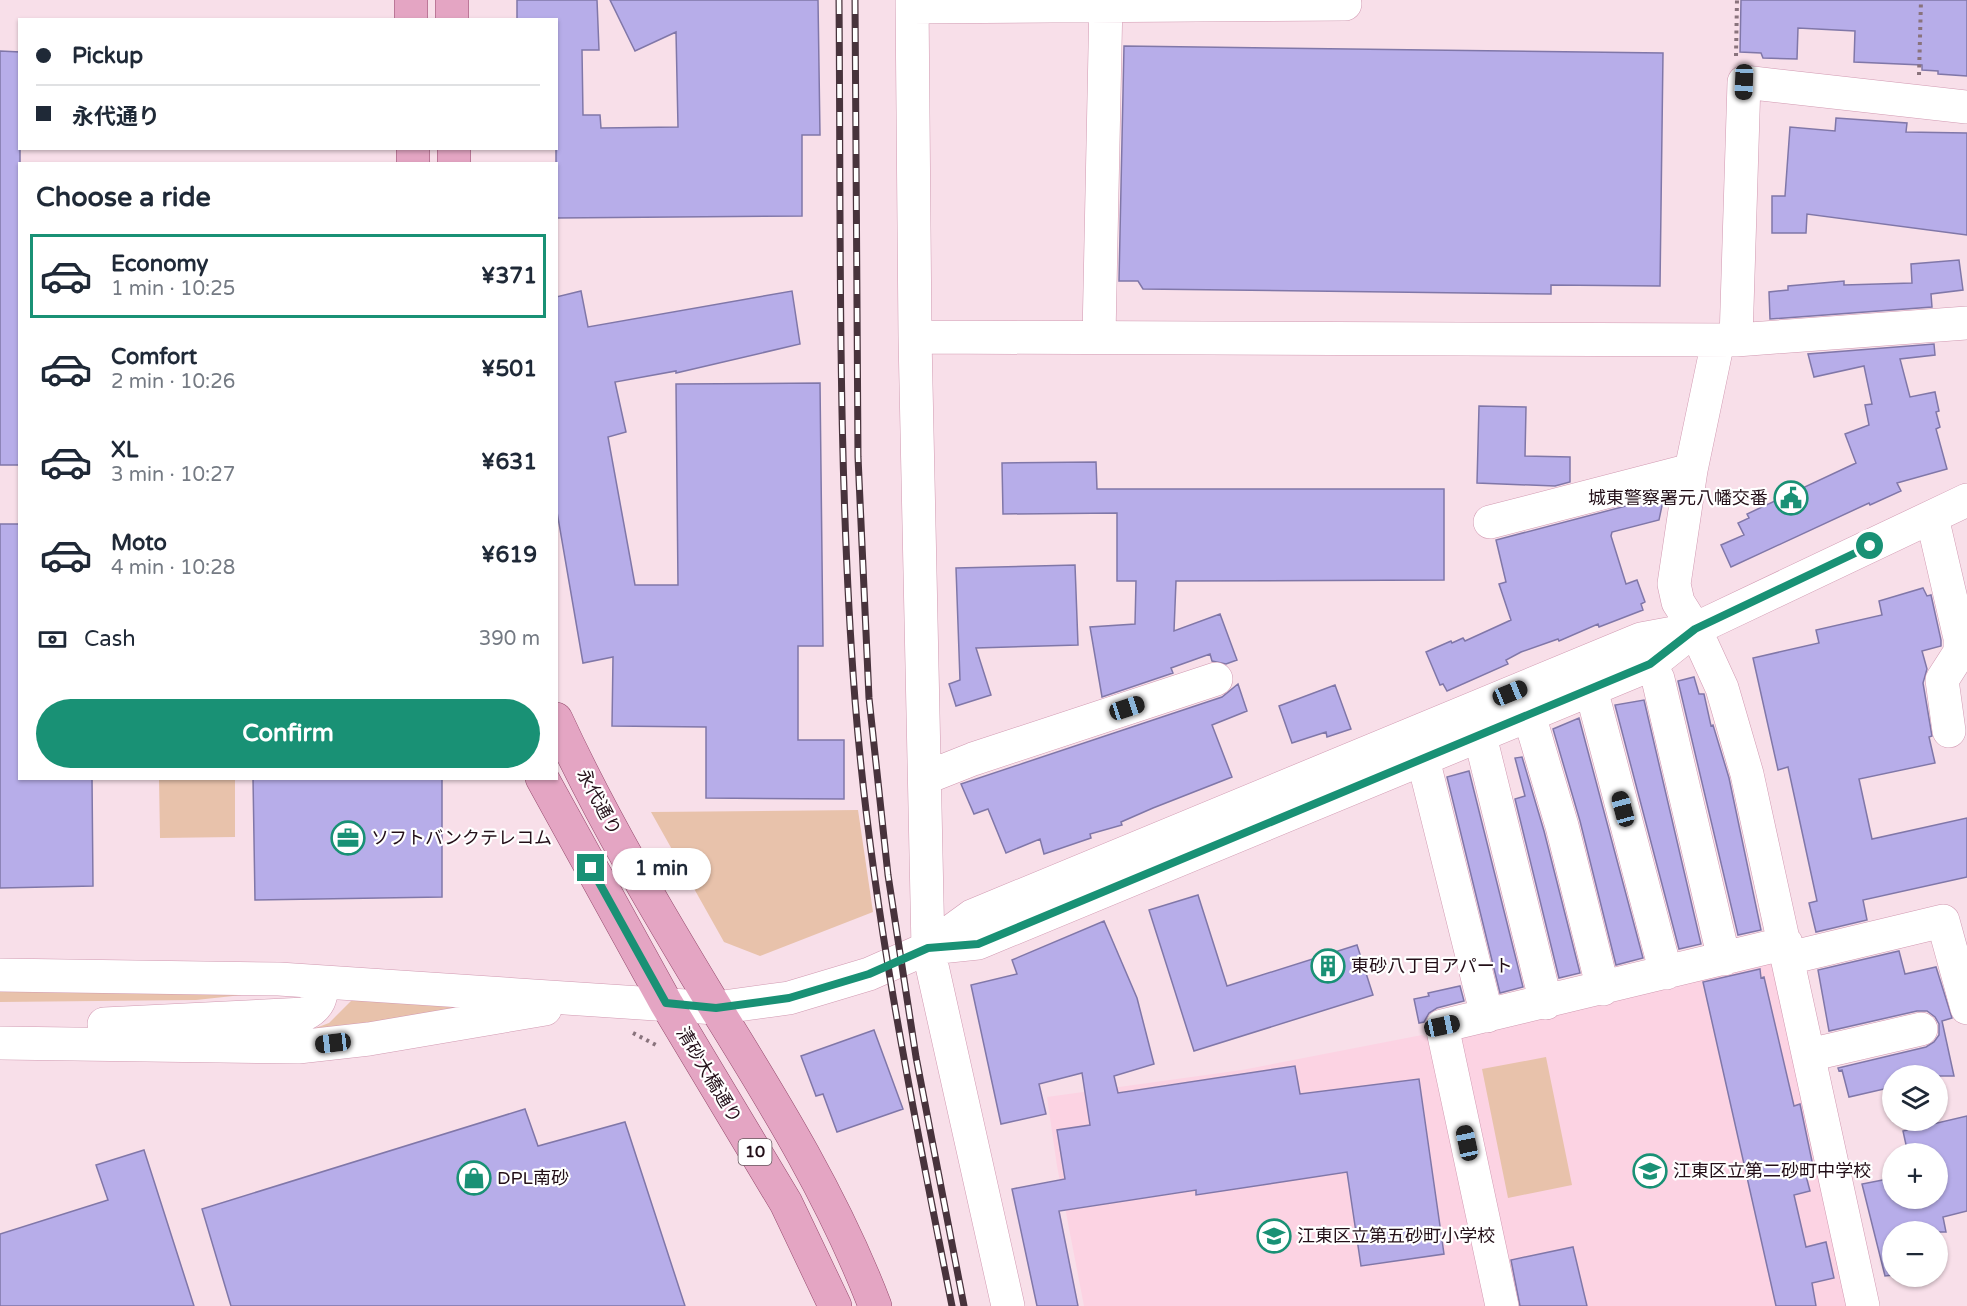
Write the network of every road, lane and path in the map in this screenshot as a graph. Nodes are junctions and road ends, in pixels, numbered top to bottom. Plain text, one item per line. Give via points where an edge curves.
1 (411, 0) edge
2 (452, 0) edge
3 (1737, 0) edge
4 (1921, 0) edge
5 (912, 3) edge
6 (1105, 3) edge
7 (1345, 4) dead end
8 (411, 18) edge
9 (452, 18) edge
10 (1744, 82) junction
11 (1918, 103) junction
12 (1967, 107) edge
13 (1967, 323) edge
14 (1098, 336) junction
15 (915, 337) junction
16 (1727, 341) junction
17 (1691, 470) junction
18 (1967, 500) edge
19 (1932, 517) junction
20 (1490, 522) dead end
21 (1695, 629) junction
22 (1650, 664) junction
23 (1215, 679) dead end
24 (1591, 689) junction
25 (1529, 715) junction
26 (558, 723) edge
27 (1949, 731) dead end
28 (1480, 736) junction
29 (1423, 759) junction
30 (925, 778) junction
31 (543, 780) edge
32 (928, 948) junction
33 (1787, 951) junction
34 (1724, 959) junction
35 (1666, 973) junction
36 (0, 975) edge
37 (323, 982) junction
38 (1604, 989) junction
39 (600, 999) junction
40 (666, 1003) junction
41 (1546, 1003) junction
42 (716, 1008) junction
43 (1967, 1008) edge
44 (1487, 1016) junction
45 (0, 1023) edge
46 (623, 1029) dead end
47 (1921, 1029) dead end
48 (0, 1043) edge
49 (663, 1052) dead end
50 (1809, 1055) junction
51 (835, 1306) edge
52 (875, 1306) edge
53 (1008, 1306) edge
54 (1502, 1306) edge
55 (1863, 1306) edge

1 - 8 main road
2 - 9 main road
3 - 10 path via 1735,70
4 - 11 path
5 - 6 street
5 - 15 street
6 - 7 street
6 - 14 street
10 - 11 street
10 - 16 street
11 - 12 street
13 - 16 street
14 - 15 street
14 - 16 street
15 - 30 street
16 - 17 street
17 - 20 street
17 - 21 street via 1674,584 1678,602
18 - 19 street
19 - 21 street
19 - 27 street via 1960,638 1960,652 1942,680
21 - 22 street
21 - 32 street via 1641,639 972,916
21 - 33 street via 1722,688 1747,774
22 - 24 street
22 - 34 street via 1658,679
23 - 30 street
24 - 25 street
24 - 35 street
25 - 28 street
25 - 38 street
26 - 42 main road, 永代通り / 10 via 604,813
28 - 29 street
28 - 41 street
29 - 32 street via 978,944
29 - 44 street
30 - 32 street
31 - 40 main road, 10
32 - 42 street via 833,987 789,998
32 - 53 street
33 - 34 street
33 - 43 street via 1943,921
33 - 50 street
34 - 35 street
35 - 38 street
36 - 37 street
37 - 39 street
37 - 45 street via 321,1001 305,1014 100,1024
38 - 41 street
39 - 40 street
39 - 48 street via 369,1039 297,1047
40 - 42 street
40 - 51 main road, 清砂大橋通り / 10 via 786,1203
41 - 44 street
42 - 52 main road, 10 via 796,1139 859,1263
44 - 54 street via 1442,1026
46 - 49 path
47 - 50 street
50 - 55 street

